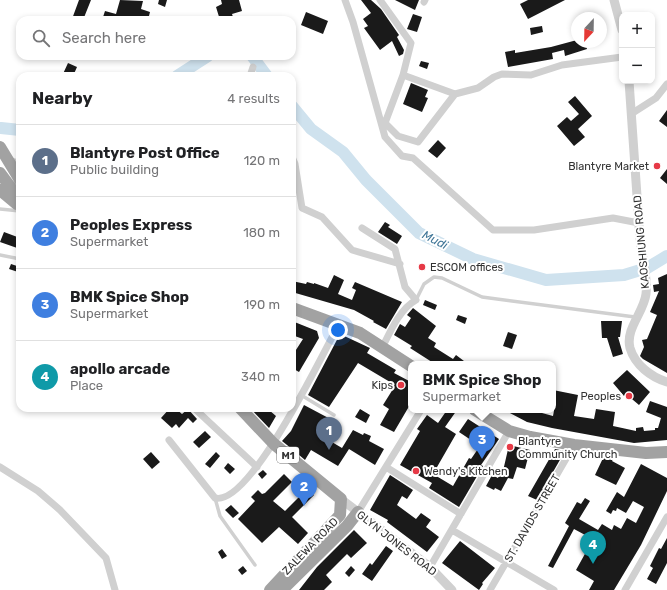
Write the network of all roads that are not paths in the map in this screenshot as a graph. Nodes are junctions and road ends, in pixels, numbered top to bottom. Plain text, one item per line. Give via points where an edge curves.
1 (345, 0) edge
2 (380, 0) edge
3 (614, 0) edge
4 (619, 19) edge
5 (619, 57) edge
6 (253, 67) dead end
7 (251, 72) edge
8 (403, 75) junction
9 (628, 84) edge
10 (667, 84) edge
11 (455, 94) junction
12 (631, 114) junction
13 (0, 146) edge
14 (6, 158) junction
15 (16, 161) edge
16 (296, 170) edge
17 (0, 173) edge
18 (16, 174) edge
19 (0, 190) edge
20 (16, 195) edge
21 (16, 202) edge
22 (0, 208) edge
23 (16, 211) edge
24 (639, 223) junction
25 (362, 228) dead end
26 (0, 255) edge
27 (16, 258) edge
28 (400, 264) junction
29 (416, 300) junction
30 (296, 309) edge
31 (637, 317) junction
32 (339, 324) junction
33 (382, 346) junction
34 (408, 364) edge
35 (667, 382) edge
36 (300, 395) junction
37 (296, 403) edge
38 (198, 412) edge
39 (244, 412) edge
40 (291, 412) edge
41 (419, 413) edge
42 (480, 413) edge
43 (334, 415) dead end
44 (509, 431) junction
45 (169, 440) dead end
46 (274, 444) junction
47 (574, 445) junction
48 (667, 452) edge
49 (0, 467) edge
50 (257, 467) junction
51 (386, 467) junction
52 (215, 498) junction
53 (341, 499) junction
54 (358, 512) junction
55 (461, 514) junction
56 (667, 517) edge
57 (452, 530) junction
58 (507, 562) junction
59 (255, 565) dead end
60 (430, 567) junction
61 (115, 590) edge
62 (270, 590) edge
63 (282, 590) edge
64 (452, 590) edge
65 (490, 590) edge
66 (554, 590) edge
67 (625, 590) edge

1 - 24 street via 385,137 402,156 413,158 493,230 534,230 613,218
2 - 8 street via 411,43
3 - 4 street
5 - 11 street via 562,65 531,75 502,74 478,88
6 - 7 street
8 - 11 street
8 - 11 street via 385,123 398,136 418,142
9 - 12 street, KAOSHIUNG ROAD
10 - 12 street via 656,98
12 - 24 street, KAOSHIUNG ROAD
13 - 14 highway
14 - 15 lane
14 - 18 highway
16 - 28 street via 302,208 322,217 352,250
17 - 20 highway
19 - 21 highway
22 - 23 lane
24 - 31 street, KAOSHIUNG ROAD via 646,282 644,304
25 - 28 street via 395,249
26 - 27 lane
28 - 29 street via 405,287
29 - 31 lane via 424,284 434,277 442,278 482,297
29 - 33 street via 408,304
30 - 32 highway
31 - 35 street, KAOSHIUNG ROAD via 630,339 634,358 651,375
32 - 33 highway
32 - 36 street
33 - 34 highway
36 - 37 street
36 - 43 lane
38 - 50 street
39 - 46 highway, M1
40 - 46 street
41 - 51 street
42 - 44 highway
44 - 47 highway
44 - 55 street
45 - 52 street
46 - 50 street
46 - 53 highway, M1
47 - 48 highway via 646,453
47 - 58 street, ST. DAVIDS STREET
49 - 61 street via 60,510 106,558
50 - 52 street via 241,485 225,497
51 - 54 street
51 - 55 street
52 - 59 lane via 220,516
53 - 54 street, GLYN JONES ROAD
53 - 62 highway, ZALEWA ROAD via 340,515
54 - 60 street, GLYN JONES ROAD
54 - 63 highway, ZALEWA ROAD
55 - 57 street
56 - 67 street
57 - 58 street
57 - 60 street
58 - 65 street, ST. DAVIDS STREET
58 - 66 street
60 - 64 street, GLYN JONES ROAD

